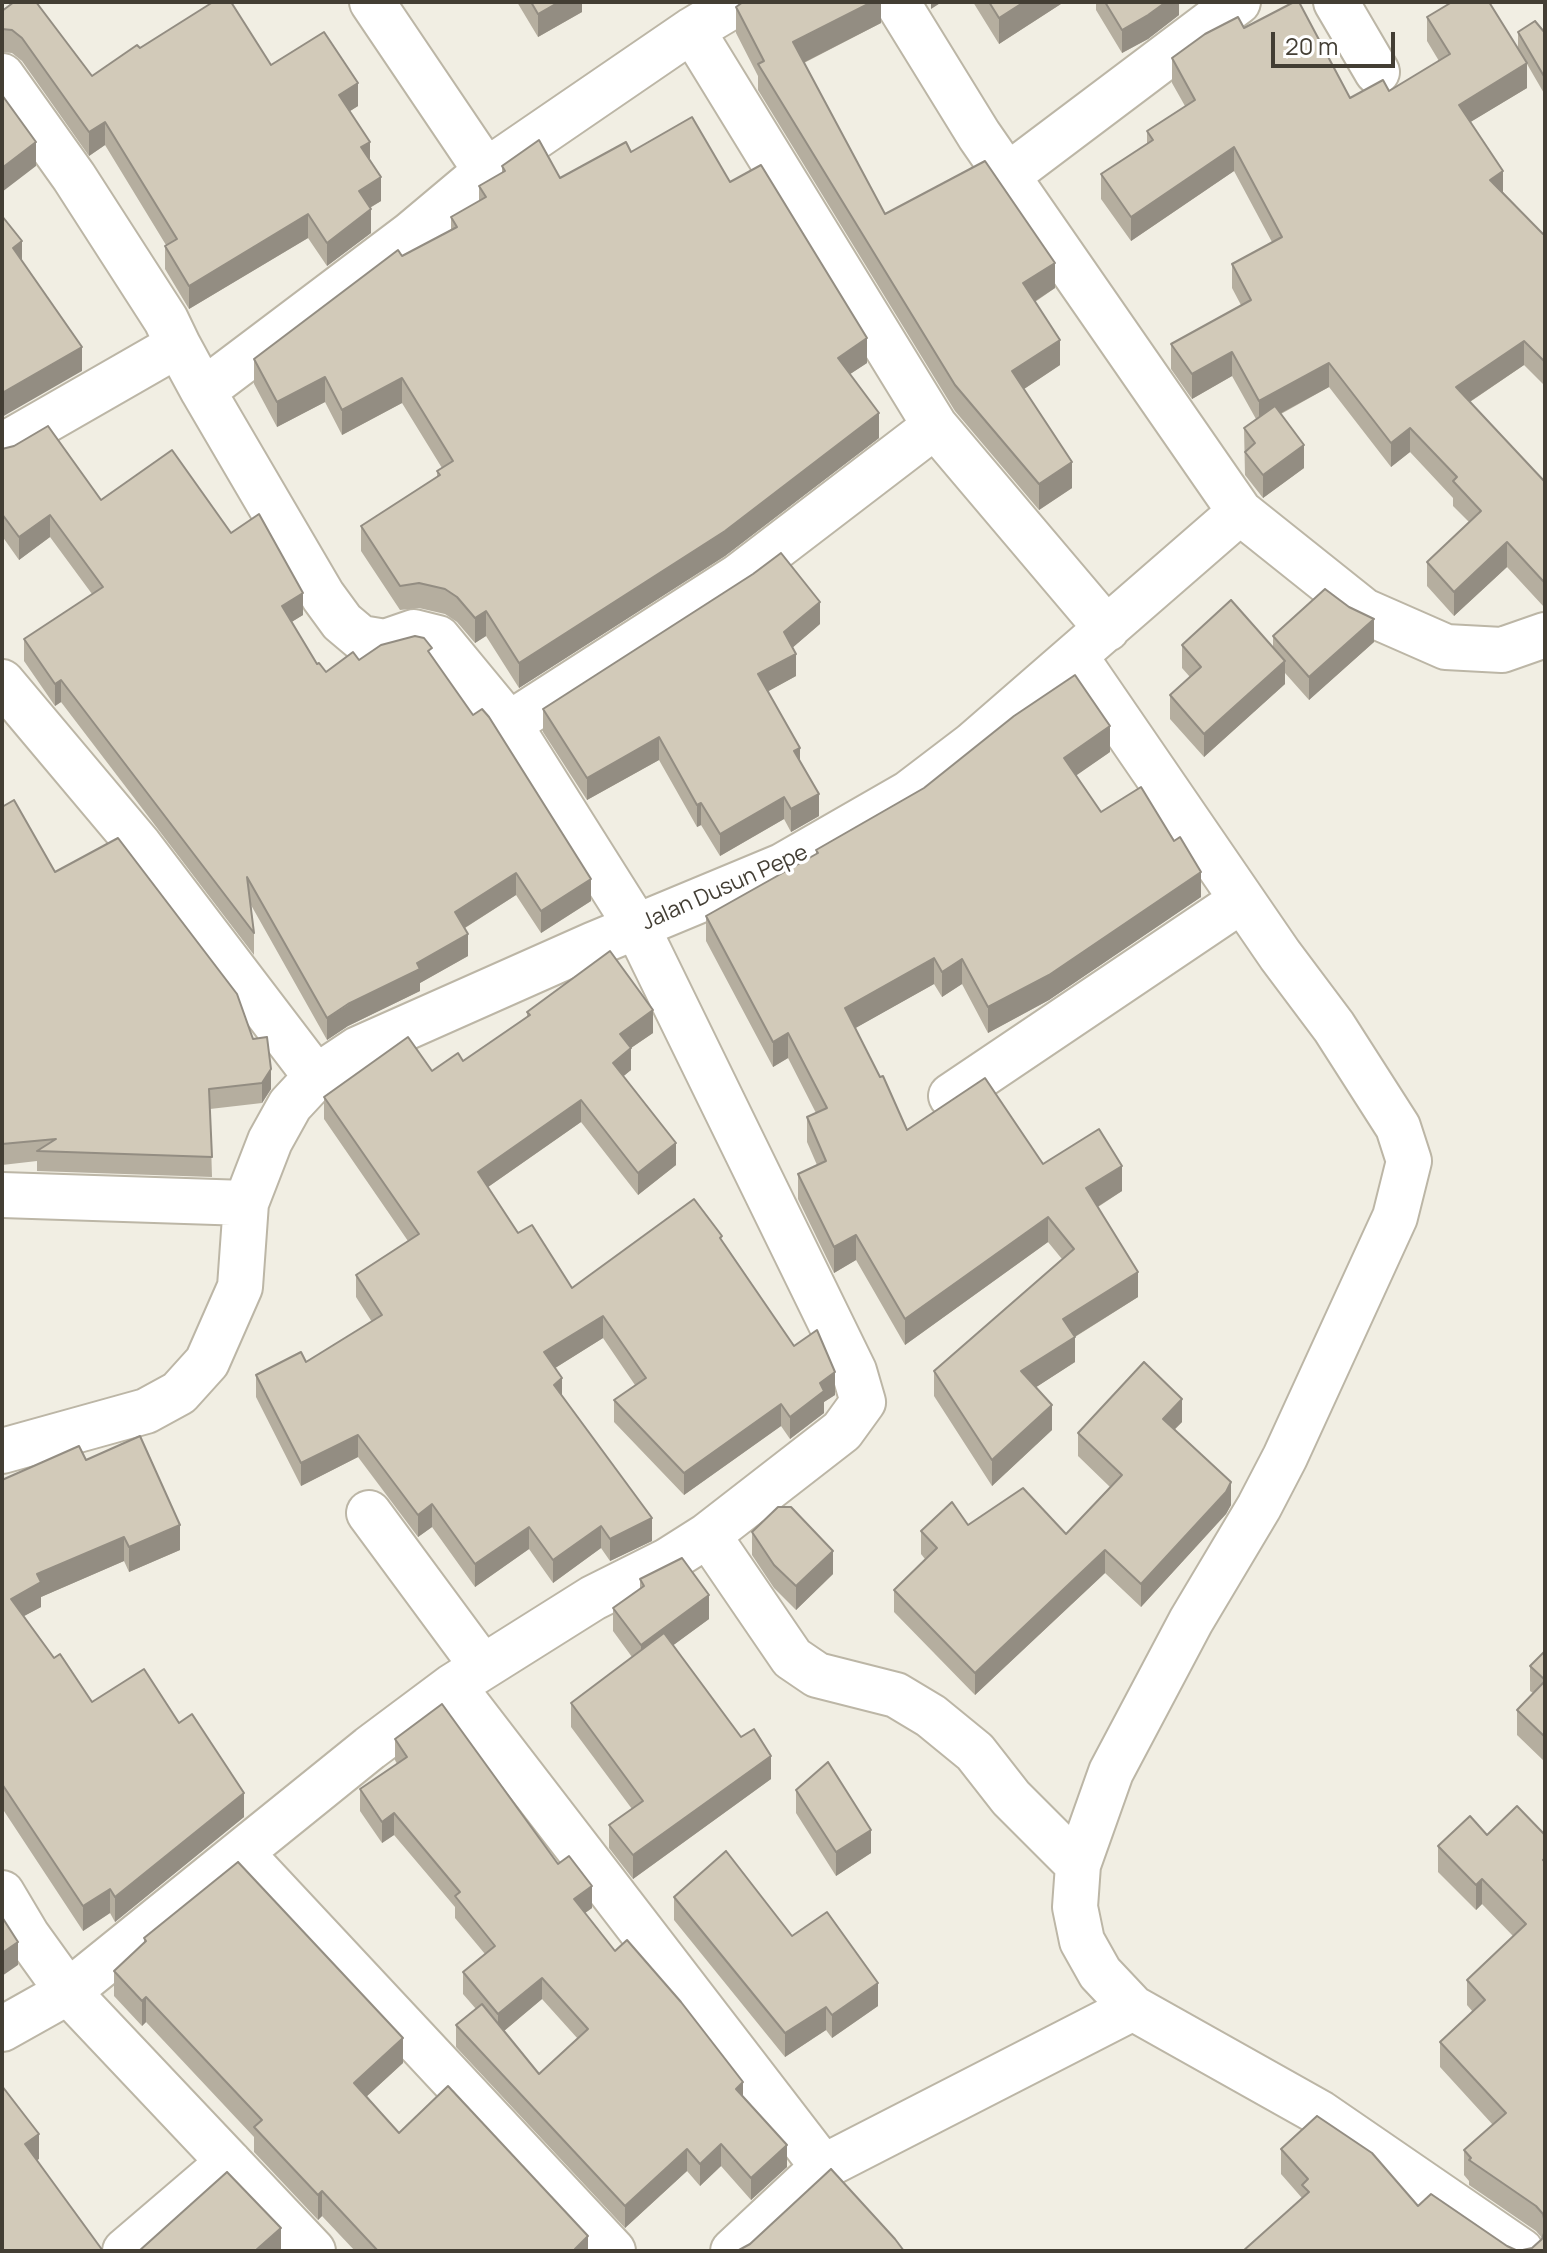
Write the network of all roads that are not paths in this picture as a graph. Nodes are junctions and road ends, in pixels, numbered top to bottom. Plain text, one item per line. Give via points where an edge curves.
1 (372, 2) edge
2 (739, 2) edge
3 (897, 2) edge
4 (1238, 2) edge
5 (1336, 2) edge
6 (692, 30) junction
7 (1377, 72) dead end
8 (2, 76) edge
9 (486, 171) junction
10 (1007, 176) junction
11 (178, 345) junction
12 (203, 391) junction
13 (935, 426) junction
14 (2, 446) edge
15 (1240, 512) junction
16 (1545, 635) edge
17 (1091, 642) junction
18 (2, 682) edge
19 (509, 724) junction
20 (1242, 900) junction
21 (637, 927) junction
22 (316, 1077) junction
23 (951, 1096) edge
24 (2, 1195) edge
25 (246, 1203) junction
26 (2, 1451) edge
27 (369, 1513) dead end
28 (708, 1535) junction
29 (468, 1676) junction
30 (241, 1853) junction
31 (1078, 1865) junction
32 (2, 1893) edge
33 (68, 1992) junction
34 (1133, 2008) junction
35 (2, 2029) edge
36 (229, 2162) junction
37 (823, 2167) junction
38 (125, 2251) edge
39 (313, 2251) edge
40 (613, 2251) edge
41 (733, 2251) edge
42 (1521, 2251) edge

1 - 9 street
2 - 6 street
3 - 10 street
4 - 10 street
5 - 7 street
6 - 9 street
6 - 13 street
8 - 11 street via 74,177
9 - 12 street
10 - 15 street
11 - 12 street
11 - 14 street
12 - 19 street via 342,622 361,638 385,642 414,632 438,638
13 - 17 street
13 - 19 street via 739,576
15 - 16 street via 1364,611 1446,647 1502,650
15 - 17 street, Jalan Dusun Pepe
17 - 20 street
17 - 21 street, Jalan Dusun Pepe via 909,793 782,866
18 - 22 street via 140,846
19 - 21 street
20 - 23 street
20 - 31 street via 1398,1127 1409,1161 1395,1217 1285,1457 1111,1772
21 - 22 street, Jalan Dusun Pepe via 358,1049
21 - 28 street via 854,1371 863,1402 842,1431
22 - 25 street, Jalan Dusun Pepe via 290,1105 270,1141
24 - 25 street
25 - 26 street, Jalan Dusun Pepe via 240,1287 207,1362 179,1393 146,1411
27 - 29 street
28 - 29 street
28 - 31 street via 792,1658 817,1675 896,1695 931,1716 975,1752 1011,1798
29 - 30 street
29 - 37 street
30 - 33 street
30 - 40 street
31 - 34 street via 1075,1907 1082,1941 1100,1973
32 - 33 street
33 - 35 street
33 - 36 street
34 - 37 street
34 - 42 street via 1320,2113
36 - 38 street
36 - 39 street
37 - 41 street

